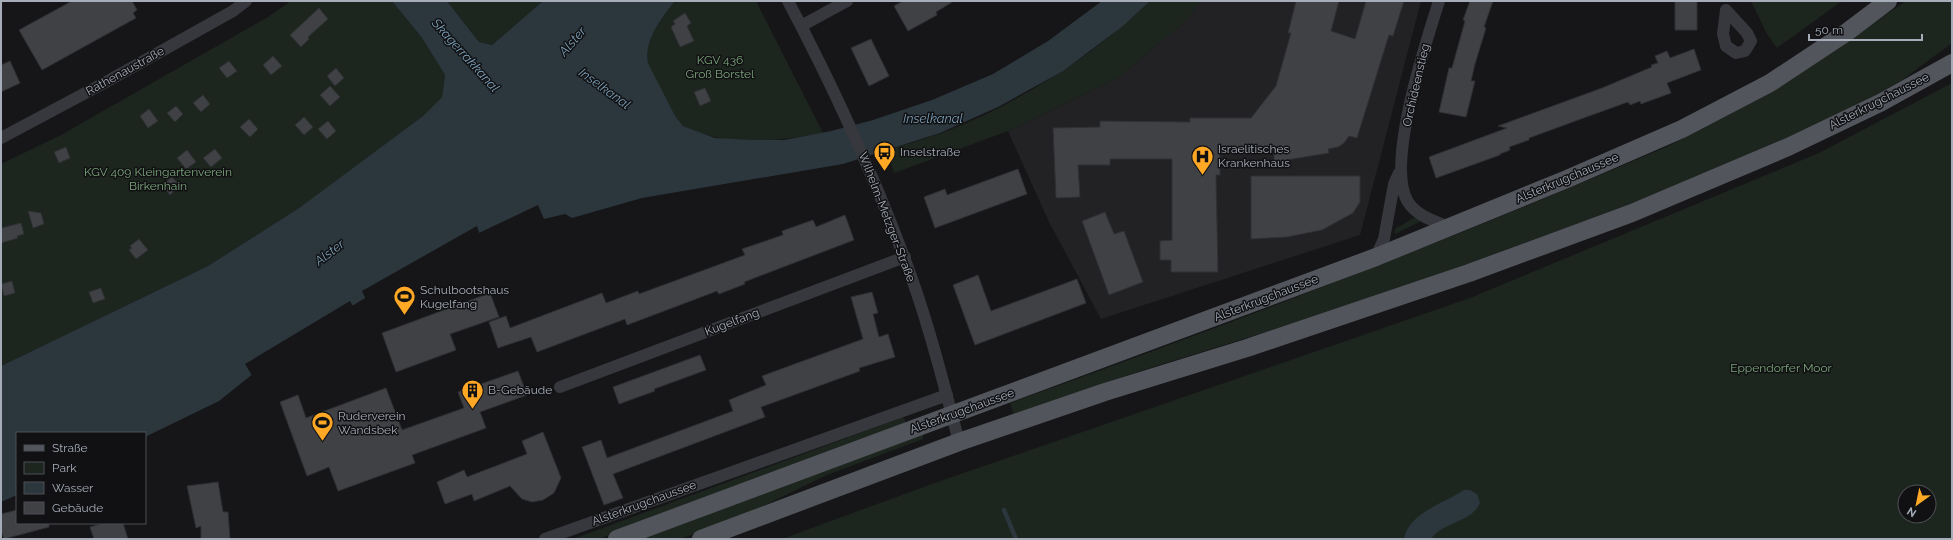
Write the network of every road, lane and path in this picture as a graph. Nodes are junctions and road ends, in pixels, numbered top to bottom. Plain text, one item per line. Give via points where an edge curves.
1 (246, 1) edge
2 (788, 1) edge
3 (847, 1) edge
4 (1439, 1) edge
5 (1888, 1) edge
6 (801, 26) junction
7 (1952, 63) edge
8 (1, 138) edge
9 (1400, 170) junction
10 (1449, 227) junction
11 (1376, 257) junction
12 (904, 258) junction
13 (560, 387) dead end
14 (947, 395) junction
15 (952, 415) junction
16 (959, 442) junction
17 (545, 539) edge
18 (617, 539) edge
19 (701, 539) edge

1 - 8 street, Rathenaustraße via 233,11
2 - 6 street, Wilhelm-Metzger-Straße
3 - 6 street
4 - 9 street, Orchideenstieg via 1420,64 1404,134
5 - 10 main road, Alsterkrugchaussee via 1847,32 1770,83 1716,113
6 - 12 street, Wilhelm-Metzger-Straße via 869,168
7 - 16 main road, Alsterkrugchaussee via 1880,103 1788,147 1632,213 1469,273
9 - 10 street, Orchideenstieg via 1402,188 1412,208 1428,219
9 - 11 street, Orchideenstieg via 1394,184 1384,239
10 - 11 main road, Alsterkrugchaussee
11 - 15 main road, Alsterkrugchaussee
12 - 13 street, Kugelfang
12 - 14 street, Wilhelm-Metzger-Straße
14 - 15 street, Wilhelm-Metzger-Straße
14 - 17 street, Alsterkrugchaussee
15 - 16 street, Wilhelm-Metzger-Straße
15 - 18 main road, Alsterkrugchaussee
16 - 19 main road, Alsterkrugchaussee

